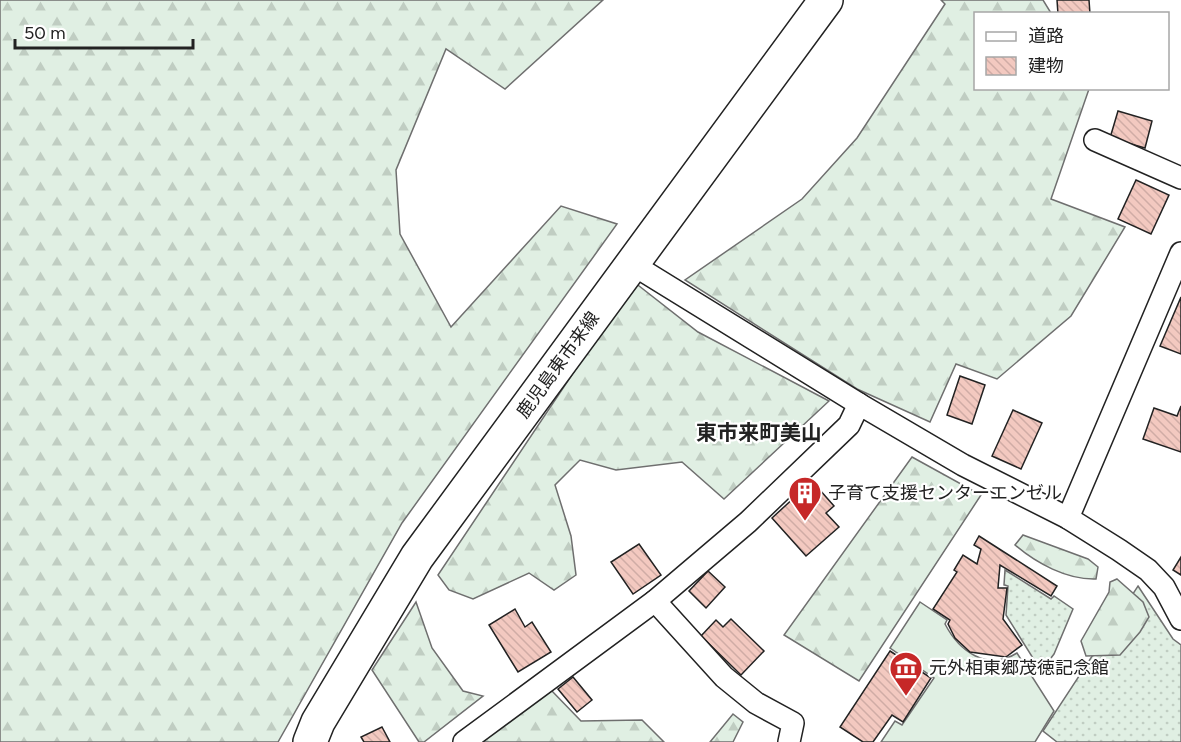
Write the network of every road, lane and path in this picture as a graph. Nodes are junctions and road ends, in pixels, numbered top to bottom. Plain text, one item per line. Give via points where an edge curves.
1 (826, 0) edge
2 (1095, 140) dead end
3 (1181, 178) edge
4 (1181, 253) edge
5 (632, 264) junction
6 (859, 404) junction
7 (1068, 518) junction
8 (655, 601) junction
9 (1181, 619) edge
10 (310, 742) edge
11 (464, 742) edge
12 (789, 742) edge

1 - 5 main road, 鹿児島東市来線
2 - 3 street
4 - 7 street
5 - 6 street
5 - 10 main road, 鹿児島東市来線 via 417,557 318,722
6 - 7 street via 963,465
6 - 8 street via 841,433 748,522
7 - 9 street via 1148,570 1164,587
8 - 11 street
8 - 12 street via 724,677 756,703 793,723

